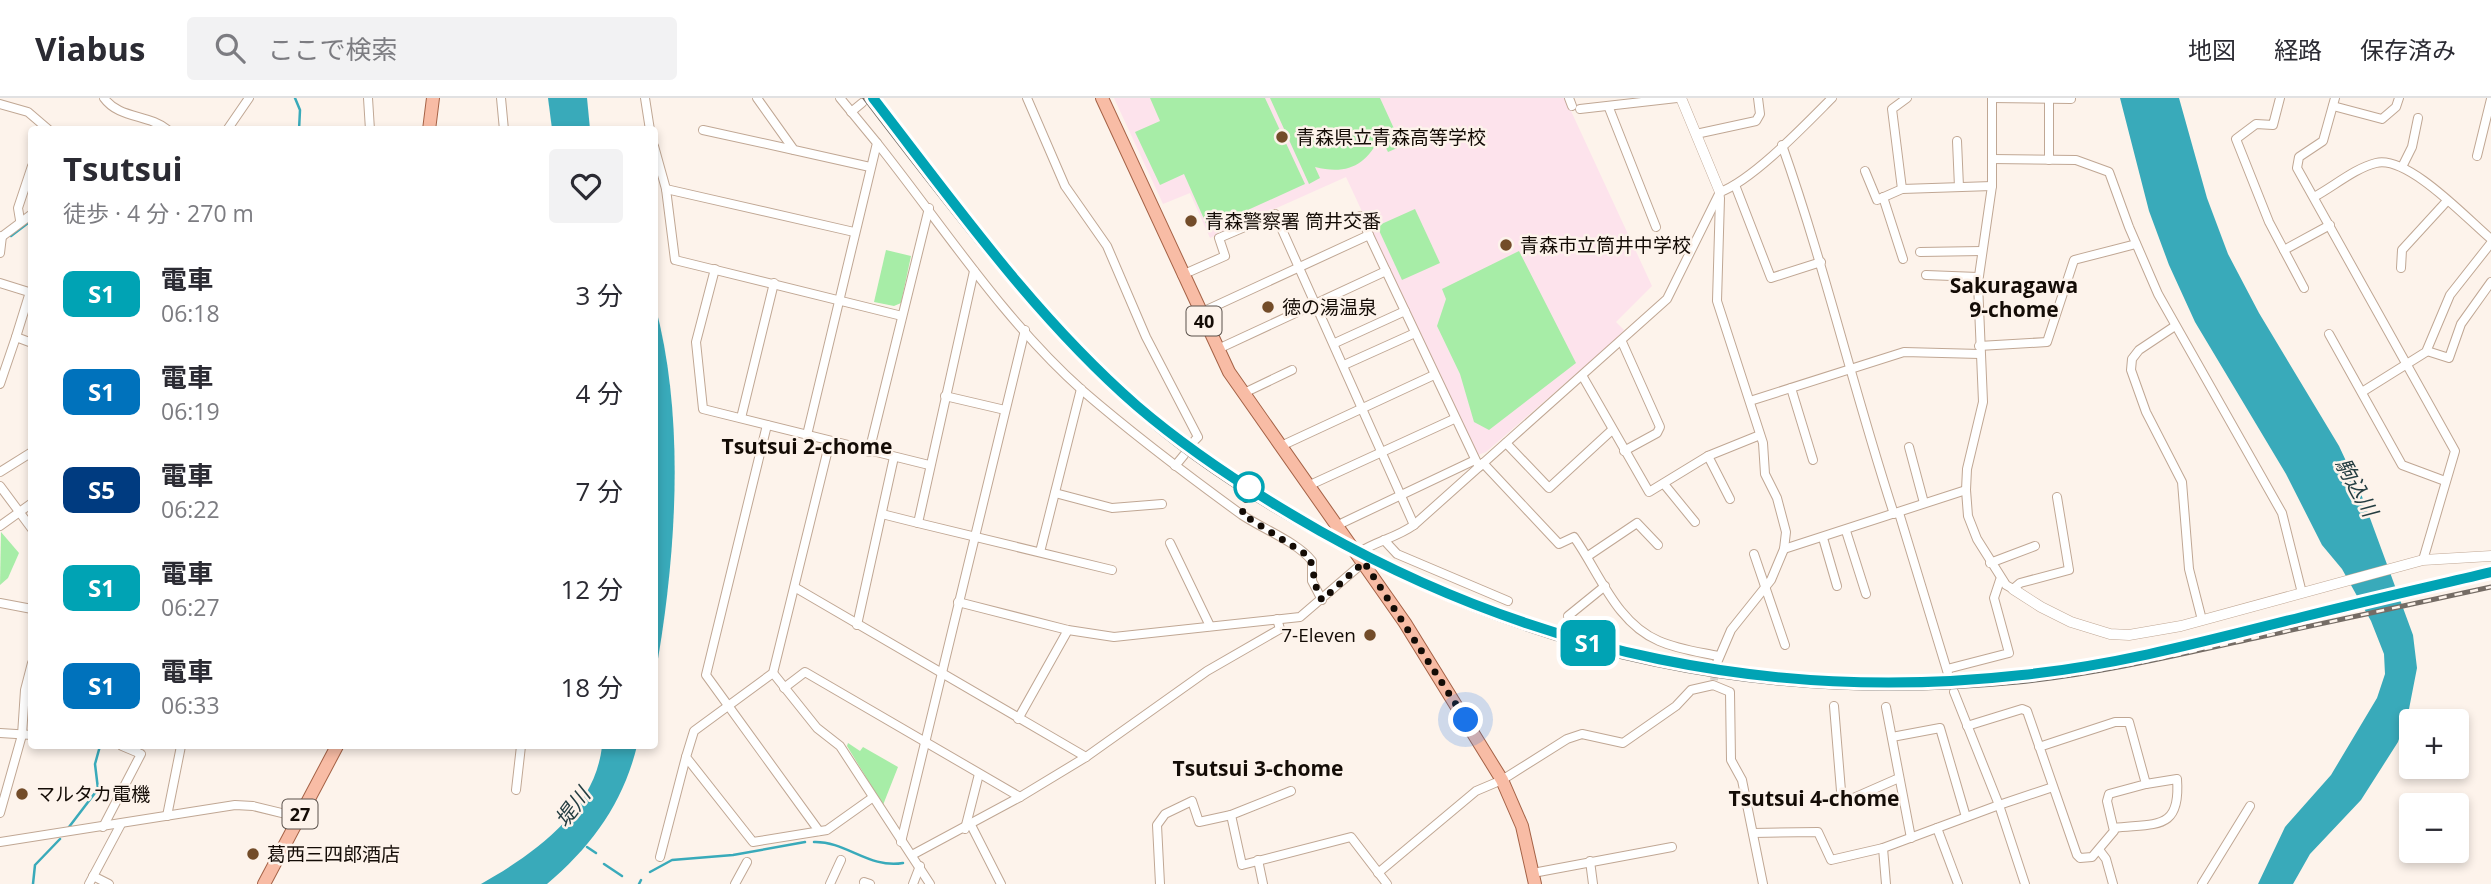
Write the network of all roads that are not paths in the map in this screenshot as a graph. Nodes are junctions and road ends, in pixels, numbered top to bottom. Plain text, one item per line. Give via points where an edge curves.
1 (104, 98) edge
2 (249, 98) edge
3 (368, 98) edge
4 (433, 98) edge
5 (501, 98) edge
6 (645, 98) edge
7 (757, 98) edge
8 (840, 98) edge
9 (1027, 98) edge
10 (1102, 98) edge
11 (1679, 98) edge
12 (1758, 98) edge
13 (1832, 98) edge
14 (1907, 98) edge
15 (1992, 98) edge
16 (2280, 98) edge
17 (2399, 98) edge
18 (2049, 99) edge
19 (2071, 99) edge
20 (2491, 99) edge
21 (2334, 102) edge
22 (863, 103) dead end
23 (0, 104) edge
24 (1574, 104) edge
25 (1609, 108) junction
26 (851, 112) junction
27 (2418, 118) dead end
28 (44, 126) edge
29 (164, 126) edge
30 (230, 126) edge
31 (370, 126) edge
32 (430, 126) edge
33 (504, 126) edge
34 (649, 126) edge
35 (703, 130) dead end
36 (1696, 134) junction
37 (1957, 141) dead end
38 (877, 142) junction
39 (1782, 145) junction
40 (794, 150) junction
41 (2477, 156) dead end
42 (1992, 159) junction
43 (658, 160) edge
44 (2049, 160) junction
45 (870, 167) junction
46 (2402, 167) junction
47 (1865, 171) dead end
48 (28, 178) edge
49 (1734, 185) junction
50 (1992, 186) junction
51 (1959, 187) junction
52 (666, 189) junction
53 (1902, 190) junction
54 (1720, 192) junction
55 (1883, 197) junction
56 (2314, 197) junction
57 (2446, 202) junction
58 (929, 208) junction
59 (28, 216) edge
60 (1360, 216) dead end
61 (20, 220) junction
62 (2330, 225) junction
63 (1656, 227) dead end
64 (854, 232) junction
65 (1369, 235) junction
66 (1, 237) edge
67 (2491, 241) edge
68 (2136, 244) junction
69 (2284, 250) junction
70 (1920, 251) dead end
71 (1982, 251) junction
72 (0, 253) edge
73 (1903, 259) dead end
74 (1821, 262) junction
75 (1301, 267) junction
76 (2401, 268) dead end
77 (715, 269) junction
78 (974, 271) junction
79 (1386, 271) junction
80 (1182, 275) junction
81 (1926, 275) dead end
82 (1978, 277) junction
83 (2491, 282) edge
84 (0, 283) edge
85 (774, 283) junction
86 (2304, 288) dead end
87 (28, 292) edge
88 (840, 299) junction
89 (28, 302) edge
90 (1317, 302) junction
91 (1405, 311) junction
92 (1200, 313) junction
93 (902, 316) junction
94 (2175, 326) junction
95 (1025, 330) junction
96 (1415, 333) junction
97 (2329, 334) dead end
98 (16, 337) junction
99 (28, 342) edge
100 (1335, 342) junction
101 (1622, 342) junction
102 (1218, 349) junction
103 (1980, 350) junction
104 (2427, 351) junction
105 (1344, 365) junction
106 (2407, 366) junction
107 (1849, 369) junction
108 (1292, 370) dead end
109 (1434, 375) junction
110 (1583, 377) junction
111 (0, 384) edge
112 (1081, 388) junction
113 (1791, 388) junction
114 (2362, 392) junction
115 (1244, 393) junction
116 (945, 396) junction
117 (1749, 401) junction
118 (1363, 407) junction
119 (1005, 410) junction
120 (741, 418) junction
121 (1454, 419) junction
122 (767, 425) junction
123 (1612, 430) junction
124 (807, 435) junction
125 (1760, 435) junction
126 (1195, 440) dead end
127 (830, 441) junction
128 (1506, 443) junction
129 (1281, 446) junction
130 (1909, 447) dead end
131 (1381, 451) junction
132 (1624, 451) junction
133 (869, 452) junction
134 (28, 454) edge
135 (1184, 455) tunnel mouth
136 (1708, 456) junction
137 (894, 457) junction
138 (1813, 460) dead end
139 (1479, 463) junction
140 (929, 466) junction
141 (1175, 466) junction
142 (0, 472) edge
143 (2445, 481) junction
144 (1664, 484) junction
145 (1310, 485) junction
146 (0, 486) edge
147 (1966, 490) junction
148 (1055, 493) junction
149 (1400, 495) junction
150 (2057, 497) dead end
151 (1730, 499) dead end
152 (1162, 503) dead end
153 (1924, 503) junction
154 (28, 506) edge
155 (20, 512) junction
156 (882, 514) junction
157 (1896, 514) junction
158 (918, 523) junction
159 (1695, 523) dead end
160 (28, 524) edge
161 (1338, 525) junction
162 (1414, 525) junction
163 (0, 526) edge
164 (1846, 531) junction
165 (974, 537) junction
166 (1823, 538) junction
167 (1384, 540) junction
168 (1170, 543) dead end
169 (1658, 545) dead end
170 (2035, 547) dead end
171 (1784, 549) junction
172 (1040, 552) junction
173 (1754, 554) dead end
174 (1588, 556) junction
175 (2491, 556) edge
176 (1361, 558) junction
177 (2423, 560) junction
178 (1990, 563) junction
179 (1112, 569) dead end
180 (2000, 580) junction
181 (1605, 586) junction
182 (1837, 586) dead end
183 (796, 588) junction
184 (1765, 589) junction
185 (2013, 589) junction
186 (2302, 593) junction
187 (1866, 594) dead end
188 (1322, 600) junction
189 (1508, 601) dead end
190 (0, 603) edge
191 (958, 603) junction
192 (28, 608) edge
193 (1568, 616) dead end
194 (1278, 619) junction
195 (2202, 620) junction
196 (857, 625) junction
197 (1210, 626) junction
198 (1068, 630) junction
199 (1785, 645) dead end
200 (773, 673) junction
201 (942, 675) junction
202 (28, 678) edge
203 (784, 688) junction
204 (1954, 692) dead end
205 (728, 706) junction
206 (1834, 706) dead end
207 (1886, 707) dead end
208 (1018, 719) junction
209 (1967, 726) junction
210 (0, 733) edge
211 (22, 735) junction
212 (28, 735) edge
213 (1892, 737) junction
214 (926, 745) junction
215 (2039, 747) junction
216 (129, 749) edge
217 (145, 749) edge
218 (180, 749) edge
219 (335, 749) edge
220 (521, 749) edge
221 (141, 754) junction
222 (687, 757) junction
223 (1086, 757) junction
224 (979, 774) junction
225 (1899, 778) junction
226 (1502, 780) junction
227 (2146, 783) junction
228 (2053, 787) junction
229 (516, 790) dead end
230 (3, 791) edge
231 (1291, 791) dead end
232 (1020, 797) junction
233 (872, 798) junction
234 (1999, 805) junction
235 (2250, 806) dead end
236 (0, 813) edge
237 (1231, 815) junction
238 (167, 816) junction
239 (298, 817) junction
240 (1966, 817) junction
241 (121, 824) junction
242 (103, 827) junction
243 (968, 827) junction
244 (1937, 828) junction
245 (2114, 828) junction
246 (819, 831) junction
247 (1753, 833) junction
248 (1911, 838) junction
249 (0, 842) edge
250 (901, 842) junction
251 (1672, 847) dead end
252 (1883, 848) junction
253 (2100, 851) junction
254 (912, 855) junction
255 (660, 857) dead end
256 (841, 860) dead end
257 (1258, 860) junction
258 (1590, 861) junction
259 (747, 862) dead end
260 (919, 866) junction
261 (1378, 873) junction
262 (1534, 879) edge
263 (91, 880) edge
264 (109, 884) edge
265 (264, 884) edge
266 (735, 884) edge
267 (830, 884) edge
268 (913, 884) edge
269 (930, 884) edge
270 (1001, 884) edge
271 (1160, 884) edge
272 (1263, 884) edge
273 (1387, 884) edge
274 (1593, 884) edge
275 (1763, 884) edge
276 (1886, 884) edge
277 (1958, 884) edge
278 (2025, 884) edge
279 (2113, 884) edge
280 (2202, 884) edge

1 - 29 street via 115,110
2 - 30 street
3 - 31 street
4 - 32 main road
5 - 33 street
6 - 34 street
7 - 40 street
8 - 26 street
9 - 126 street via 1065,186 1107,246 1146,337 1198,437
10 - 80 main road, 40
11 - 25 street
11 - 36 street
12 - 36 street via 1756,121
13 - 39 street
14 - 53 street via 1895,104 1892,112
15 - 18 street
15 - 42 street
16 - 69 street via 2273,125 2256,124 2236,139
17 - 21 street via 2382,119
18 - 19 street
18 - 44 street
20 - 41 street
21 - 56 street via 2323,141 2299,157 2297,166
22 - 26 street
23 - 28 street via 28,112
24 - 25 street
25 - 63 street
26 - 38 street
27 - 46 street
35 - 40 street
36 - 54 street
37 - 51 street
38 - 45 street
38 - 58 street
39 - 49 street
39 - 74 street
40 - 45 street
42 - 44 street
42 - 50 street
43 - 52 street
44 - 68 street via 2085,162 2109,172
45 - 64 street
46 - 56 street via 2375,163
46 - 57 street
47 - 55 street via 1875,199
48 - 61 street via 18,208
49 - 54 street
49 - 74 street via 1771,278
50 - 51 street
50 - 71 street
51 - 53 street
52 - 64 street
52 - 77 street via 675,260
53 - 55 street
54 - 101 street via 1671,295
54 - 117 street via 1717,301
55 - 73 street
56 - 62 street
57 - 67 street
57 - 76 street via 2402,250
58 - 78 street
58 - 93 street
59 - 61 street
60 - 65 street
61 - 66 street
62 - 69 street
62 - 106 street
64 - 88 street
65 - 75 street
65 - 79 street
66 - 72 street
67 - 104 street via 2450,295
68 - 94 street
68 - 103 street via 2074,260 2047,342
69 - 86 street
70 - 71 street
71 - 82 street
74 - 107 street
75 - 80 street via 1273,213 1219,238 1225,256
75 - 90 street
75 - 92 street
77 - 85 street
77 - 120 street via 696,342 703,409
78 - 95 street
78 - 116 street
79 - 90 street
79 - 91 street
80 - 92 main road, 40
81 - 82 street
82 - 103 street
83 - 104 street via 2461,324 2449,358
84 - 87 street
85 - 88 street
85 - 120 street
88 - 93 street
88 - 124 street
89 - 98 street
90 - 100 street
90 - 102 street
91 - 96 street
91 - 100 street
92 - 102 main road, 40
93 - 133 street
94 - 186 street via 2282,513
94 - 195 street via 2143,345 2132,359 2131,370 2146,412 2182,482 2189,569
95 - 112 street
95 - 119 street
96 - 105 street
96 - 109 street
97 - 114 street
98 - 99 street
98 - 111 street
100 - 105 street
101 - 110 street
101 - 132 street via 1660,427
102 - 115 main road, 40
103 - 107 street via 1911,351
103 - 147 street via 1983,402
104 - 106 street
105 - 118 street
106 - 114 street
106 - 143 street via 2455,451
107 - 113 street
107 - 157 street
108 - 115 street
109 - 118 street
109 - 121 street
110 - 123 street
110 - 128 street
112 - 141 street
112 - 148 street
113 - 117 street
113 - 138 street
114 - 143 street via 2402,465
115 - 129 main road, 40
116 - 119 street
116 - 140 street
117 - 125 street
118 - 129 street
118 - 131 street
119 - 165 street
120 - 122 street
121 - 131 street
121 - 139 street
122 - 124 street
122 - 205 street via 706,675
123 - 128 street via 1549,488
123 - 132 street
124 - 127 street
125 - 136 street
125 - 171 street via 1765,474 1784,520
127 - 133 street
127 - 183 street
128 - 139 street
129 - 145 main road, 40
130 - 153 street
131 - 145 street
131 - 149 street
132 - 144 street via 1649,492
133 - 137 street
134 - 142 street
135 - 141 street
136 - 144 street
136 - 151 street
137 - 140 street
137 - 156 street
139 - 149 street
139 - 162 street
139 - 174 street via 1559,544 1574,537
140 - 158 street
141 - 188 street via 1263,530 1307,555 1312,561 1314,588
143 - 177 street
144 - 159 street
145 - 161 main road, 40
146 - 155 street
147 - 153 street
147 - 178 street via 1972,527
148 - 152 street via 1112,508
148 - 172 street
149 - 161 street
149 - 162 street
150 - 185 street via 2069,570
153 - 157 street
154 - 155 street
155 - 160 street
155 - 163 street
156 - 158 street
156 - 196 street
157 - 164 street
157 - 180 street via 1948,673 2008,653 1994,598
158 - 165 street
161 - 176 main road, 40
162 - 167 street via 1398,537
164 - 166 street
164 - 187 street
165 - 172 street
165 - 191 street
166 - 171 street
166 - 182 street
167 - 176 street
167 - 189 street via 1397,554
168 - 197 street
169 - 174 street via 1637,523
170 - 178 street
171 - 184 street
172 - 179 street
173 - 184 street
174 - 181 street
175 - 177 street
176 - 188 street
176 - 226 main road, 40
177 - 186 street
178 - 180 street
180 - 185 street
181 - 184 street via 1620,609 1648,635 1717,660 1739,617
181 - 193 street
183 - 196 street
183 - 200 street
184 - 199 street
185 - 195 street via 2061,618 2110,634 2140,634
186 - 195 street
188 - 194 street via 1300,617
190 - 192 street
191 - 198 street
191 - 201 street
194 - 197 street
194 - 223 street via 1280,629 1207,671
196 - 201 street
197 - 198 street via 1114,637
198 - 208 street
200 - 203 street
200 - 205 street
201 - 208 street
201 - 214 street
202 - 211 street
203 - 214 street via 806,673
203 - 233 street via 817,728 840,746
204 - 209 street
205 - 222 street via 694,731
205 - 246 street
206 - 225 street via 1842,803
207 - 213 street
208 - 223 street
209 - 215 street via 2022,709 2027,711
209 - 234 street
210 - 211 street
211 - 212 street
211 - 230 street
213 - 225 street
213 - 240 street via 1940,729
214 - 224 street
214 - 250 street
215 - 227 street via 2115,722 2129,722
215 - 228 street
216 - 221 street
217 - 221 street
218 - 238 street
219 - 239 main road, 27
220 - 229 street
221 - 242 street
222 - 246 street via 753,842
222 - 255 street
223 - 232 street
224 - 232 street
224 - 243 street
225 - 248 street
226 - 247 street via 1573,736 1629,741 1691,690 1714,683 1730,692 1731,760 1742,780
226 - 261 street via 1476,791
226 - 262 main road, 40 via 1522,826
227 - 245 street via 2109,794
227 - 245 street via 2176,779 2174,814 2165,822
228 - 234 street
228 - 253 street via 2077,855 2085,859
230 - 236 street
231 - 237 street
232 - 243 street
233 - 246 street
233 - 250 street
234 - 240 street
234 - 278 street
235 - 280 street
237 - 257 street via 1242,865
237 - 271 street via 1199,822 1192,801 1166,814 1157,825
238 - 239 street via 235,805
238 - 241 street
239 - 265 main road, 27
240 - 244 street
241 - 242 street
241 - 263 street
242 - 249 street
243 - 254 street
243 - 270 street
244 - 248 street
244 - 277 street
245 - 253 street
247 - 252 street via 1818,832 1831,860
247 - 275 street
248 - 252 street
250 - 254 street
251 - 258 street
252 - 276 street
253 - 279 street
254 - 260 street
256 - 267 street
257 - 261 street via 1351,837
257 - 272 street
258 - 262 street
258 - 274 street
259 - 266 street
260 - 268 street
260 - 269 street
261 - 273 street
263 - 264 street

